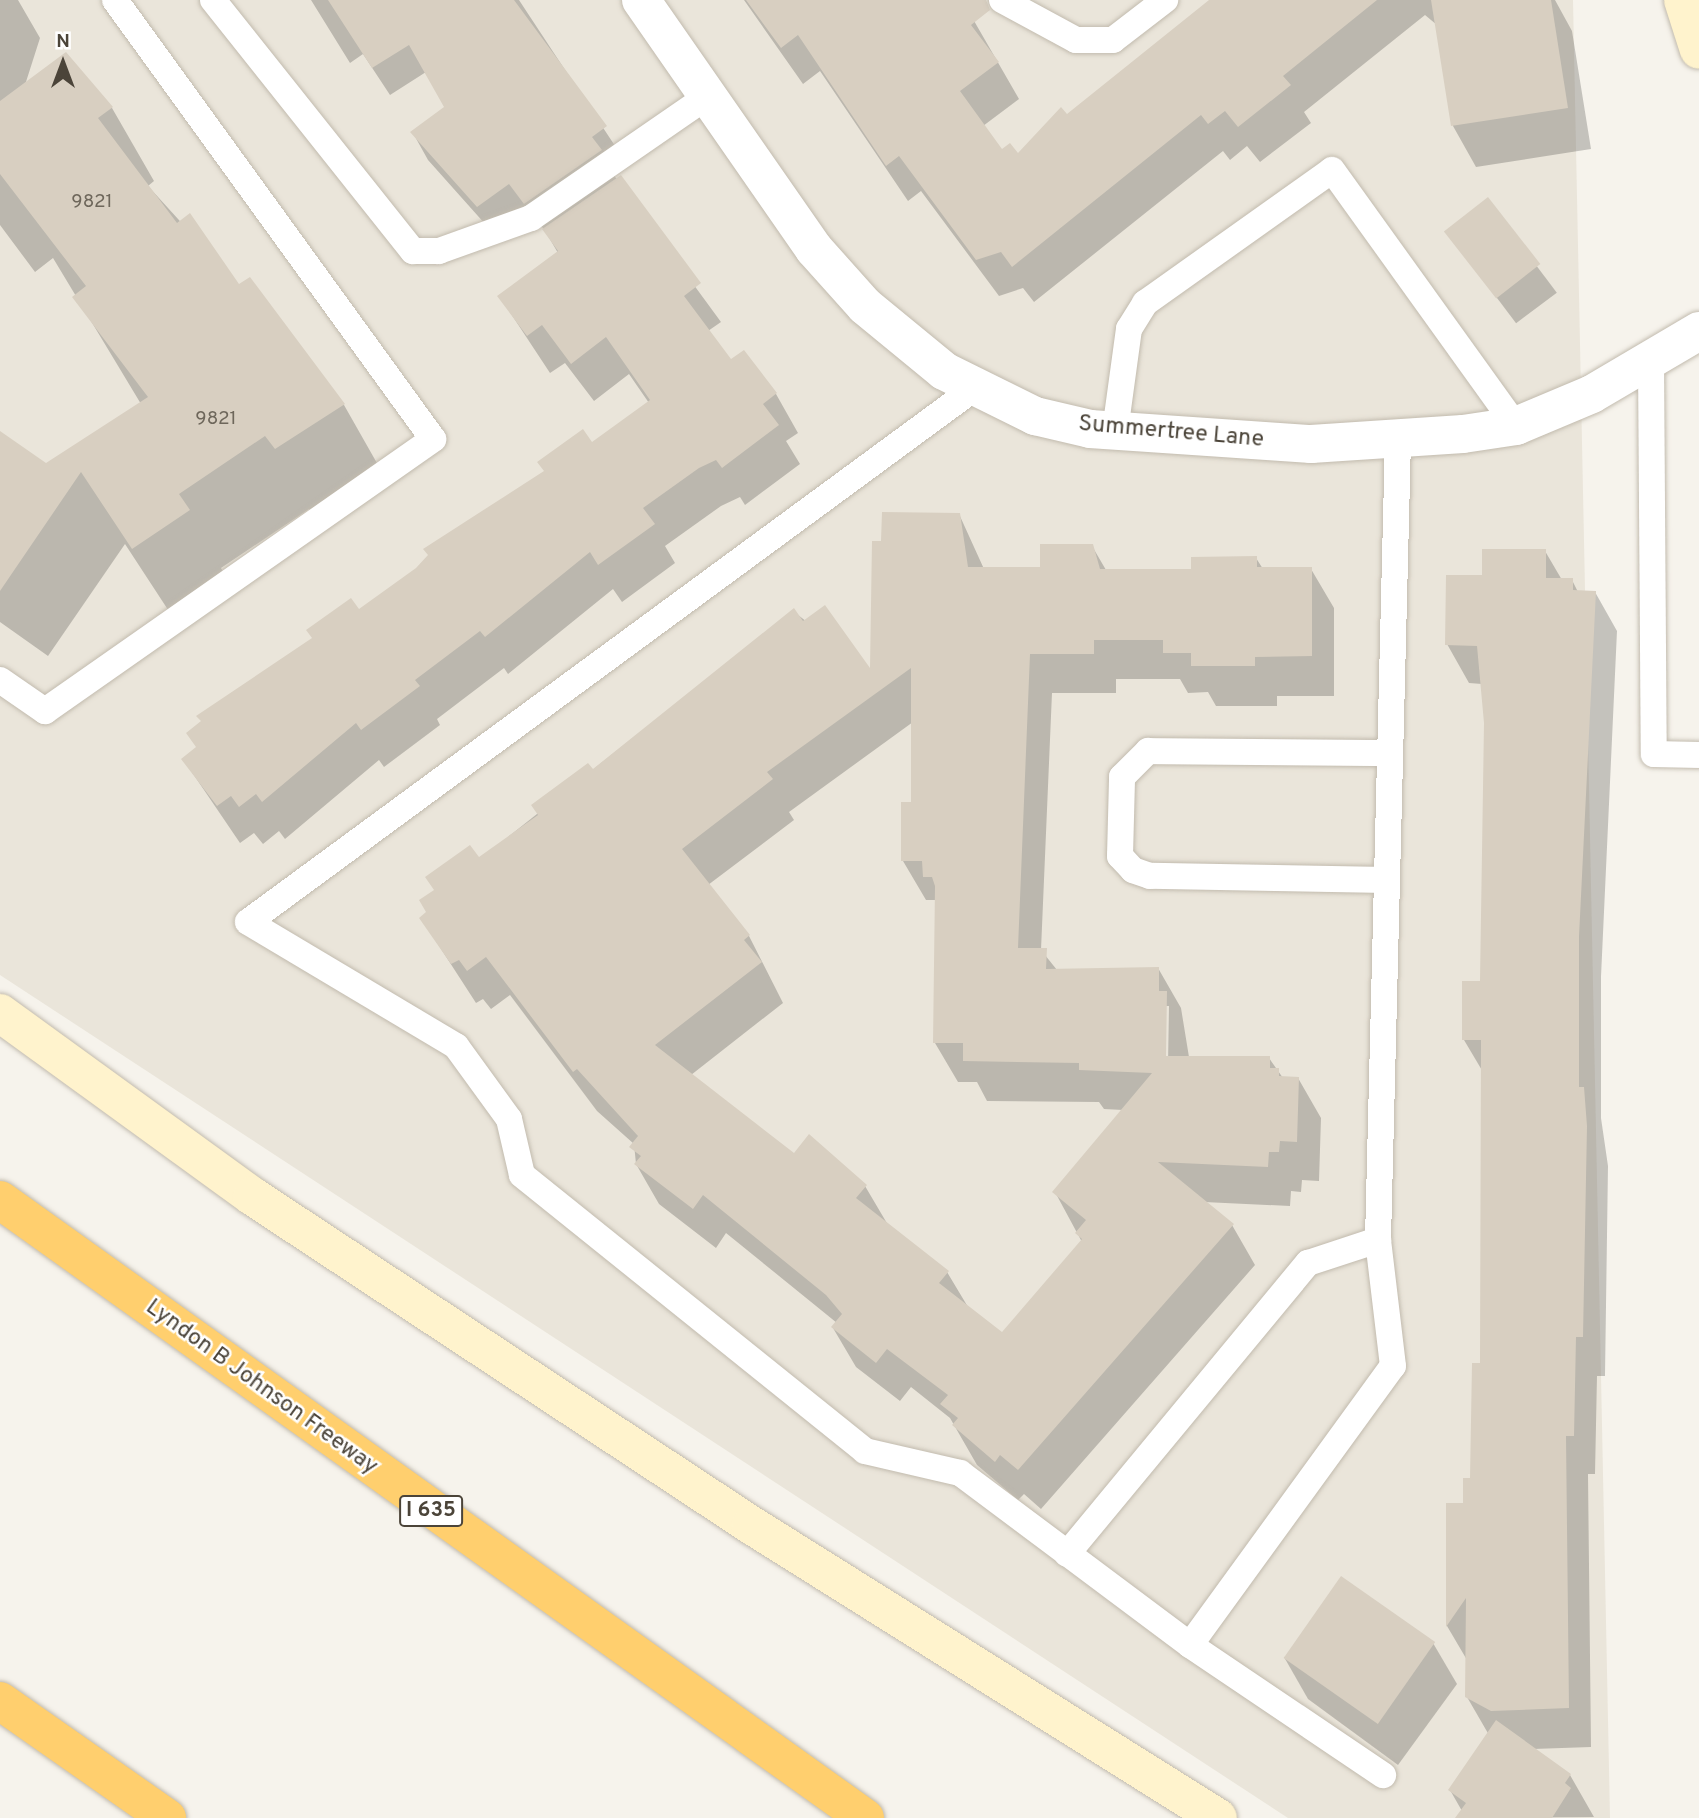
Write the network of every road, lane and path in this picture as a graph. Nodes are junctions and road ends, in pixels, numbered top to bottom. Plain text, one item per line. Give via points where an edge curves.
1 (115, 0) edge
2 (212, 0) edge
3 (641, 0) edge
4 (1002, 0) edge
5 (1165, 0) edge
6 (1682, 0) edge
7 (1699, 50) edge
8 (708, 96) junction
9 (1699, 331) edge
10 (1651, 361) junction
11 (976, 387) junction
12 (1516, 426) junction
13 (1115, 431) junction
14 (1398, 440) junction
15 (0, 680) edge
16 (1390, 753) junction
17 (1699, 755) edge
18 (1387, 880) junction
19 (0, 1013) edge
20 (0, 1200) edge
21 (1378, 1240) junction
22 (1067, 1555) junction
23 (1190, 1645) junction
24 (0, 1701) edge
25 (1382, 1775) dead end
26 (167, 1818) edge
27 (865, 1818) edge
28 (1218, 1818) edge

1 - 15 lane via 433,439 45,711
2 - 8 lane via 413,251 439,251 531,218
3 - 8 street, Summertree Lane
4 - 5 lane via 1076,40 1113,40
6 - 7 main road
8 - 11 street, Summertree Lane via 814,249 865,306 944,371
9 - 10 street, Summertree Lane
10 - 12 street, Summertree Lane
10 - 17 lane via 1654,754
11 - 13 street, Summertree Lane via 1035,416
11 - 22 lane via 248,922 456,1046 509,1119 522,1175 865,1451 960,1473
12 - 13 lane via 1332,170 1145,303 1129,328
12 - 14 street, Summertree Lane
13 - 14 street, Summertree Lane via 1311,444
14 - 16 lane
16 - 18 lane
16 - 18 lane via 1148,751 1122,777 1120,843 1120,856 1133,870 1150,876
18 - 21 lane
19 - 28 main road via 263,1204 751,1525
20 - 27 highway, Lyndon B Johnson Freeway / I 635
21 - 22 lane via 1308,1262
21 - 23 lane via 1393,1366
22 - 23 lane
23 - 25 lane
24 - 26 highway

